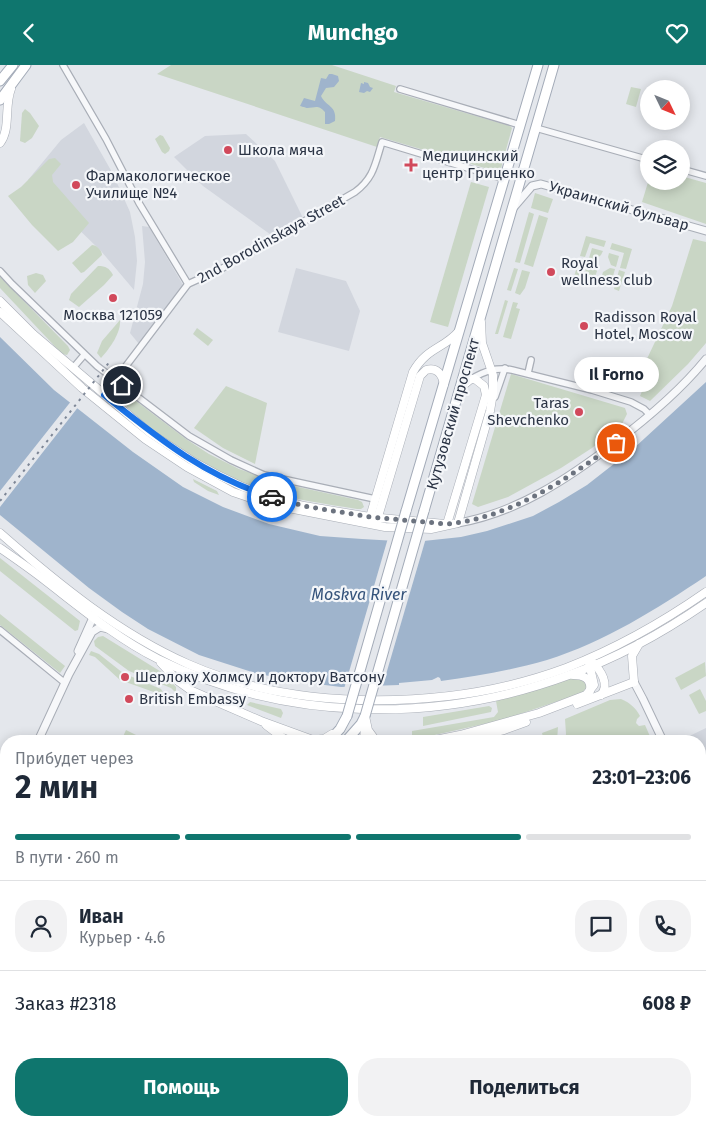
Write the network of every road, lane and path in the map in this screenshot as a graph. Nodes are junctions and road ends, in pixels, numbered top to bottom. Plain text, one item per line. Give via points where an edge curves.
1 (3, 65) edge
2 (63, 65) edge
3 (538, 65) edge
4 (554, 65) edge
5 (20, 67) edge
6 (0, 81) edge
7 (400, 89) dead end
8 (0, 100) edge
9 (520, 125) junction
10 (536, 128) junction
11 (0, 143) edge
12 (640, 157) edge
13 (690, 172) edge
14 (706, 176) edge
15 (504, 179) junction
16 (513, 209) junction
17 (706, 231) edge
18 (0, 271) edge
19 (188, 284) junction
20 (0, 301) edge
21 (0, 312) edge
22 (481, 318) junction
23 (462, 327) junction
24 (84, 355) junction
25 (706, 359) edge
26 (531, 360) dead end
27 (73, 368) junction
28 (505, 368) junction
29 (492, 369) junction
30 (528, 373) junction
31 (471, 379) junction
32 (115, 380) junction
33 (444, 384) junction
34 (460, 388) junction
35 (104, 395) junction
36 (490, 411) junction
37 (650, 415) junction
38 (375, 499) junction
39 (378, 518) junction
40 (371, 521) junction
41 (458, 523) junction
42 (447, 524) junction
43 (0, 533) edge
44 (0, 548) edge
45 (706, 592) edge
46 (706, 603) edge
47 (94, 614) junction
48 (0, 629) edge
49 (109, 629) junction
50 (642, 641) junction
51 (156, 658) junction
52 (591, 663) junction
53 (188, 668) junction
54 (69, 674) junction
55 (568, 675) junction
56 (603, 678) junction
57 (634, 682) junction
58 (65, 683) junction
59 (190, 690) junction
60 (590, 692) junction
61 (599, 696) junction
62 (365, 716) junction
63 (261, 721) junction
64 (340, 729) junction
65 (41, 735) edge
66 (279, 735) edge
67 (299, 735) edge
68 (330, 735) edge
69 (334, 735) edge
70 (351, 735) edge
71 (364, 735) edge
72 (372, 735) edge
73 (455, 735) edge
74 (481, 735) edge
75 (660, 735) edge

1 - 6 street
2 - 19 street
3 - 9 main road, Кутузовский проспект
4 - 10 main road, Кутузовский проспект
5 - 6 main road
5 - 8 main road
5 - 11 main road via 8,96 5,134
7 - 9 street
9 - 15 main road, Кутузовский проспект
10 - 12 street
10 - 16 main road, Кутузовский проспект
13 - 14 street
15 - 19 street, 2nd Borodinskaya Street via 382,142 366,184 221,269
15 - 23 main road, Кутузовский проспект
16 - 17 street, Украинский бульвар via 527,190 541,184
16 - 22 main road, Кутузовский проспект
18 - 24 street
19 - 32 street, 2nd Borodinskaya Street
20 - 27 main road
21 - 40 main road via 103,406 145,439 210,481 268,504
22 - 29 main road via 482,343
22 - 34 main road, Кутузовский проспект
23 - 33 main road, Кутузовский проспект
23 - 38 main road via 424,356 413,371
24 - 27 street
24 - 32 street
25 - 37 street
26 - 30 street
27 - 35 main road
28 - 29 street
28 - 30 street
28 - 36 street
29 - 31 street
29 - 36 main road
30 - 37 street via 631,402
31 - 34 main road
31 - 42 main road via 482,383 486,395
32 - 35 street, 2nd Borodinskaya Street
32 - 38 street via 185,434 231,461 264,475
33 - 39 main road via 441,374 434,370 426,370 420,377
33 - 64 main road, Кутузовский проспект, bridge via 347,716
34 - 62 main road, Кутузовский проспект, bridge
35 - 40 main road via 169,446 243,487 304,506
36 - 41 main road
37 - 41 street via 552,487 489,515
38 - 40 main road
39 - 40 main road
39 - 42 main road
40 - 42 main road via 431,529
41 - 42 main road
43 - 47 main road
44 - 47 main road
45 - 52 main road
46 - 50 main road
47 - 49 main road
47 - 53 main road
47 - 54 street
48 - 58 street
49 - 51 main road
49 - 54 street via 100,627 92,632
50 - 52 main road
50 - 57 main road via 632,656
51 - 53 main road
51 - 59 main road
52 - 53 main road via 454,695 383,700 306,696
52 - 55 main road
52 - 56 main road
52 - 60 main road via 594,685
53 - 55 main road via 226,687 258,696 306,705 384,710 471,701
53 - 59 main road via 185,683
54 - 58 street
55 - 60 main road via 587,678
56 - 57 main road via 614,684
56 - 61 main road via 605,687
57 - 61 main road
57 - 75 street
58 - 65 street
59 - 63 main road
60 - 73 main road via 556,707
61 - 74 main road
62 - 70 main road, Кутузовский проспект
62 - 71 main road
62 - 72 main road
63 - 66 main road
63 - 67 main road
64 - 68 main road
64 - 69 main road, Кутузовский проспект

